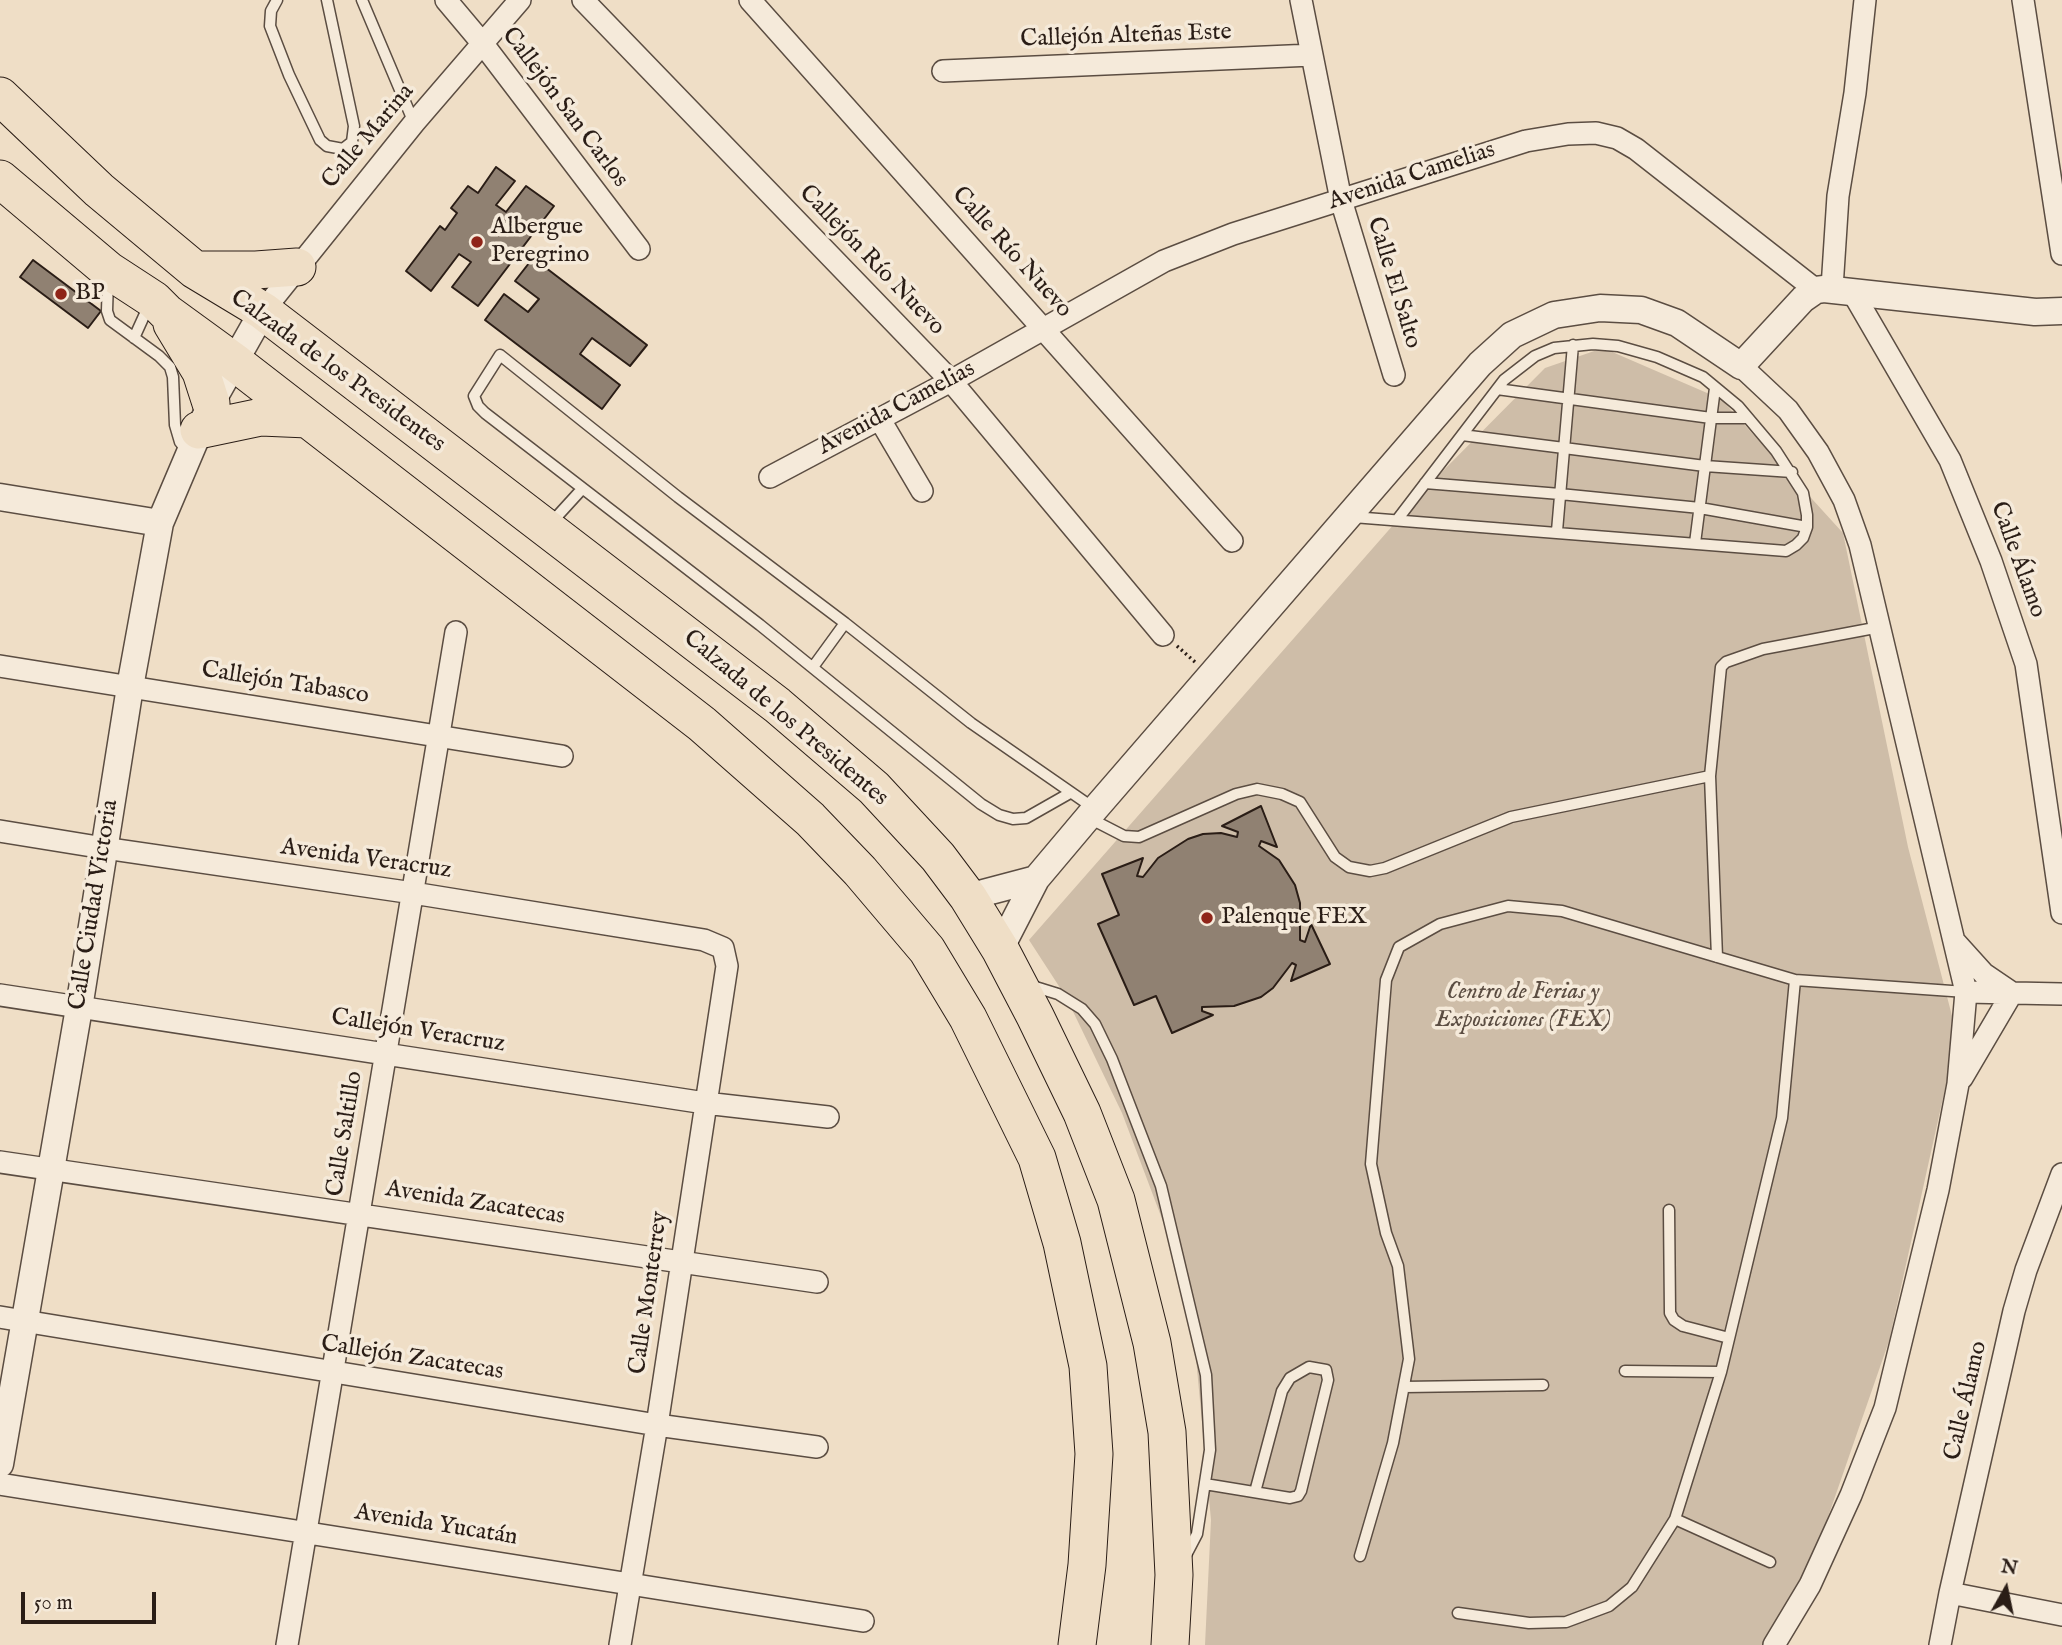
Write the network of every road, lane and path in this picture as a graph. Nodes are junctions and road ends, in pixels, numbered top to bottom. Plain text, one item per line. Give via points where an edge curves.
1 (277, 0) edge
2 (327, 0) edge
3 (362, 0) edge
4 (446, 0) edge
5 (520, 0) edge
6 (583, 0) edge
7 (750, 0) edge
8 (1301, 0) edge
9 (1865, 0) edge
10 (2024, 0) edge
11 (483, 44) junction
12 (1312, 55) junction
13 (943, 71) dead end
14 (0, 96) edge
15 (414, 123) junction
16 (0, 178) edge
17 (1341, 200) junction
18 (639, 249) dead end
19 (2062, 254) edge
20 (297, 267) junction
21 (108, 270) junction
22 (195, 270) junction
23 (1834, 290) junction
24 (160, 307) junction
25 (263, 311) junction
26 (2062, 311) edge
27 (1043, 329) junction
28 (134, 338) junction
29 (1573, 345) junction
30 (233, 361) junction
31 (1741, 366) junction
32 (1394, 375) dead end
33 (951, 381) junction
34 (1716, 388) junction
35 (1497, 389) junction
36 (1569, 398) junction
37 (879, 418) junction
38 (1712, 418) junction
39 (1748, 418) junction
40 (308, 419) junction
41 (199, 429) junction
42 (1462, 435) junction
43 (1564, 446) junction
44 (1705, 466) junction
45 (1792, 472) junction
46 (770, 477) dead end
47 (1425, 483) junction
48 (582, 489) junction
49 (922, 491) dead end
50 (1560, 494) junction
51 (0, 497) edge
52 (1700, 508) junction
53 (1347, 516) junction
54 (1397, 520) junction
55 (160, 523) junction
56 (1807, 527) junction
57 (547, 528) junction
58 (1557, 531) junction
59 (1232, 541) dead end
60 (1695, 543) junction
61 (845, 623) junction
62 (1880, 627) junction
63 (456, 632) dead end
64 (1163, 635) joint
65 (0, 666) edge
66 (813, 667) junction
67 (1210, 674) junction
68 (130, 687) junction
69 (439, 735) junction
70 (562, 756) dead end
71 (1710, 776) junction
72 (1070, 793) junction
73 (1091, 813) junction
74 (0, 831) edge
75 (104, 848) junction
76 (1036, 879) junction
77 (413, 893) junction
78 (968, 897) junction
79 (2062, 913) edge
80 (1954, 941) junction
81 (723, 948) joint
82 (1000, 949) junction
83 (1717, 957) junction
84 (1795, 981) junction
85 (1018, 983) junction
86 (1966, 992) junction
87 (2012, 993) junction
88 (2062, 994) edge
89 (0, 995) edge
90 (79, 1008) junction
91 (386, 1053) junction
92 (1958, 1084) junction
93 (705, 1103) junction
94 (828, 1118) dead end
95 (0, 1162) edge
96 (51, 1171) junction
97 (2062, 1174) edge
98 (1670, 1210) dead end
99 (359, 1213) junction
100 (681, 1262) junction
101 (817, 1282) dead end
102 (12, 1319) edge
103 (1729, 1338) junction
104 (1625, 1371) dead end
105 (1721, 1372) junction
106 (333, 1373) junction
107 (1543, 1385) dead end
108 (1404, 1387) junction
109 (657, 1425) junction
110 (817, 1447) dead end
111 (0, 1464) edge
112 (0, 1483) edge
113 (1205, 1485) junction
114 (1255, 1492) junction
115 (1675, 1519) junction
116 (306, 1532) junction
117 (1360, 1556) dead end
118 (1770, 1562) dead end
119 (1174, 1575) junction
120 (630, 1584) junction
121 (1950, 1593) junction
122 (1458, 1613) dead end
123 (2062, 1615) edge
124 (863, 1621) dead end
125 (288, 1645) edge
126 (620, 1645) edge
127 (1077, 1645) edge
128 (1170, 1645) edge
129 (1774, 1645) edge
130 (1940, 1645) edge

1 - 2 lane via 270,26 289,75 320,140 343,149 352,142 354,126
3 - 15 lane
4 - 11 street, Callejón San Carlos
5 - 11 street, Calle Marina
6 - 33 street, Callejón Río Nuevo
7 - 27 street, Calle Río Nuevo
8 - 12 street, Calle El Salto
9 - 23 street via 1838,196
10 - 19 street
11 - 15 street, Calle Marina
11 - 18 street, Callejón San Carlos
12 - 13 street, Callejón Alteñas Este
12 - 17 street, Calle El Salto
14 - 22 highway, Calzada de los Presidentes via 99,190
15 - 20 street, Calle Marina
16 - 21 highway
17 - 23 street, Avenida Camelias via 1526,141 1568,134 1606,135 1636,149
17 - 27 street, Avenida Camelias via 1164,261
17 - 32 street, Calle El Salto
20 - 22 highway
20 - 25 street, Calle Marina
21 - 24 highway
21 - 28 lane via 107,315
22 - 25 highway, Calzada de los Presidentes
23 - 26 street
23 - 31 street via 1803,299
23 - 79 street, Calle Álamo via 1950,460 1991,561 2026,664
24 - 28 lane via 149,306
24 - 30 highway
24 - 41 highway via 201,372
25 - 30 street, Calle Ciudad Victoria
25 - 57 highway, Calzada de los Presidentes
27 - 33 street, Avenida Camelias
27 - 59 street, Calle Río Nuevo
28 - 41 lane via 170,367 180,442
29 - 34 lane via 1618,346 1657,357 1703,377
29 - 35 lane via 1535,356
29 - 36 lane
30 - 40 highway
30 - 41 street, Calle Ciudad Victoria
31 - 53 street via 1677,323 1641,310 1600,308 1555,315 1513,335 1480,364
31 - 62 street via 1788,410 1844,500
33 - 37 street, Avenida Camelias
33 - 64 street, Callejón Río Nuevo
34 - 38 lane
34 - 39 lane
35 - 36 lane
35 - 42 lane
36 - 38 lane
36 - 43 lane
37 - 46 street, Avenida Camelias
37 - 49 street
38 - 39 lane
38 - 44 lane
39 - 45 lane
40 - 41 highway via 261,417
40 - 127 highway via 702,724 810,819 927,950 968,1018 1037,1158 1062,1243 1088,1366 1094,1454
41 - 55 street, Calle Ciudad Victoria
42 - 43 lane
42 - 47 lane
43 - 44 lane
43 - 50 lane
44 - 45 lane
44 - 52 lane
45 - 56 lane via 1803,493
47 - 50 lane
47 - 54 lane
48 - 57 lane
48 - 61 lane via 478,406 474,396 500,355
48 - 66 lane
50 - 52 lane
50 - 58 lane
51 - 55 street
52 - 56 lane
52 - 60 lane
53 - 54 lane
53 - 67 street
54 - 58 lane
55 - 68 street, Calle Ciudad Victoria
56 - 60 lane via 1797,545 1786,551
57 - 78 highway, Calzada de los Presidentes via 776,705 874,788
58 - 60 lane
61 - 66 lane
61 - 72 lane via 971,723
62 - 71 lane via 1763,649 1726,662 1719,674
62 - 80 street
63 - 69 street, Calle Saltillo
64 - 67 path
65 - 68 street, Callejón Tabasco
66 - 72 lane via 999,815 1026,818
67 - 73 street
68 - 69 street, Callejón Tabasco
68 - 75 street, Calle Ciudad Victoria
69 - 70 street, Callejón Tabasco
69 - 77 street, Calle Saltillo
71 - 73 lane via 1511,817 1370,870 1349,867 1335,857 1300,802 1269,791 1236,794 1139,837 1124,836
71 - 83 lane
72 - 73 lane
73 - 76 street
74 - 75 street, Avenida Veracruz
75 - 77 street, Avenida Veracruz
75 - 90 street, Calle Ciudad Victoria
76 - 78 street
76 - 82 street
77 - 81 street, Avenida Veracruz via 704,940
77 - 91 street, Calle Saltillo
78 - 82 highway, Calzada de los Presidentes
80 - 86 street
80 - 87 street via 1984,974
81 - 93 street, Calle Monterrey via 727,966
82 - 85 highway, Calzada de los Presidentes
83 - 84 lane
83 - 108 lane via 1562,911 1508,906 1440,924 1399,947 1386,981 1371,1164 1403,1299 1409,1359
84 - 86 lane
84 - 103 lane via 1782,1118
85 - 113 lane via 1058,994 1095,1024 1161,1186 1206,1375 1210,1450
85 - 119 highway, Calzada de los Presidentes via 1082,1113 1116,1200 1152,1343 1167,1433
86 - 87 street
86 - 92 street
87 - 88 street
87 - 92 street
89 - 90 street, Callejón Veracruz
90 - 91 street, Callejón Veracruz
90 - 96 street, Calle Ciudad Victoria
91 - 93 street, Callejón Veracruz
91 - 99 street, Calle Saltillo
92 - 129 street via 1938,1190 1885,1408 1810,1585
93 - 94 street, Callejón Veracruz
93 - 100 street, Calle Monterrey
95 - 96 street, Avenida Zacatecas
96 - 99 street, Avenida Zacatecas
96 - 102 street, Calle Ciudad Victoria
97 - 121 street, Calle Álamo via 2014,1311
98 - 103 lane via 1670,1313 1683,1326
99 - 100 street, Avenida Zacatecas
99 - 106 street, Calle Saltillo
100 - 101 street, Avenida Zacatecas
100 - 109 street, Calle Monterrey
102 - 106 street, Callejón Zacatecas
102 - 111 street, Calle Ciudad Victoria
103 - 105 lane
104 - 105 lane
105 - 115 lane
106 - 109 street, Callejón Zacatecas
106 - 116 street, Calle Saltillo
107 - 108 lane
108 - 117 lane
109 - 110 street, Callejón Zacatecas
109 - 120 street, Calle Monterrey
112 - 116 street, Avenida Yucatán
113 - 114 lane
113 - 119 lane via 1197,1534
114 - 114 lane via 1282,1391 1290,1378 1309,1367 1326,1370 1328,1380 1301,1491 1290,1498
115 - 118 lane
115 - 122 lane via 1632,1587 1609,1606 1566,1622 1528,1623
116 - 120 street, Avenida Yucatán
116 - 125 street, Calle Saltillo
119 - 128 highway, Calzada de los Presidentes
120 - 124 street, Avenida Yucatán
120 - 126 street, Calle Monterrey
121 - 123 street
121 - 130 street, Calle Álamo

